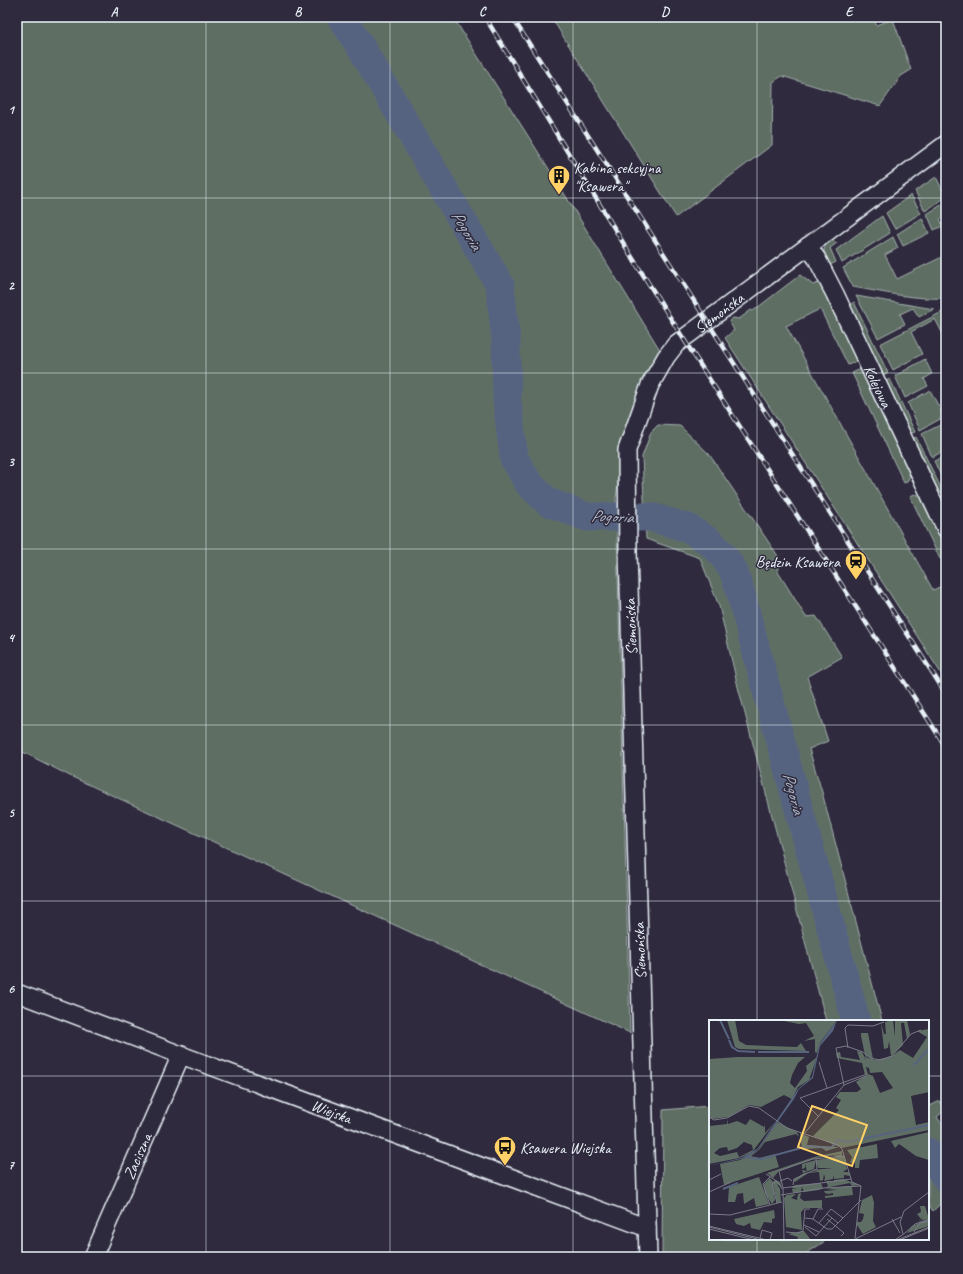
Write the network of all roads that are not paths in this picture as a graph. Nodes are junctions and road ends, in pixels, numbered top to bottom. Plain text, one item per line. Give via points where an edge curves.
1 (946, 144) edge
2 (808, 246) junction
3 (946, 528) edge
4 (17, 993) edge
5 (181, 1055) junction
6 (647, 1228) junction
7 (93, 1257) edge
8 (648, 1257) edge

1 - 2 street, Siemońska
2 - 3 street, Kolejowa via 835,294
2 - 6 street, Siemońska via 676,344 650,384 627,450
4 - 5 street, Wiejska
5 - 6 street, Wiejska
5 - 7 street, Zaciszna
6 - 8 street, Siemońska

